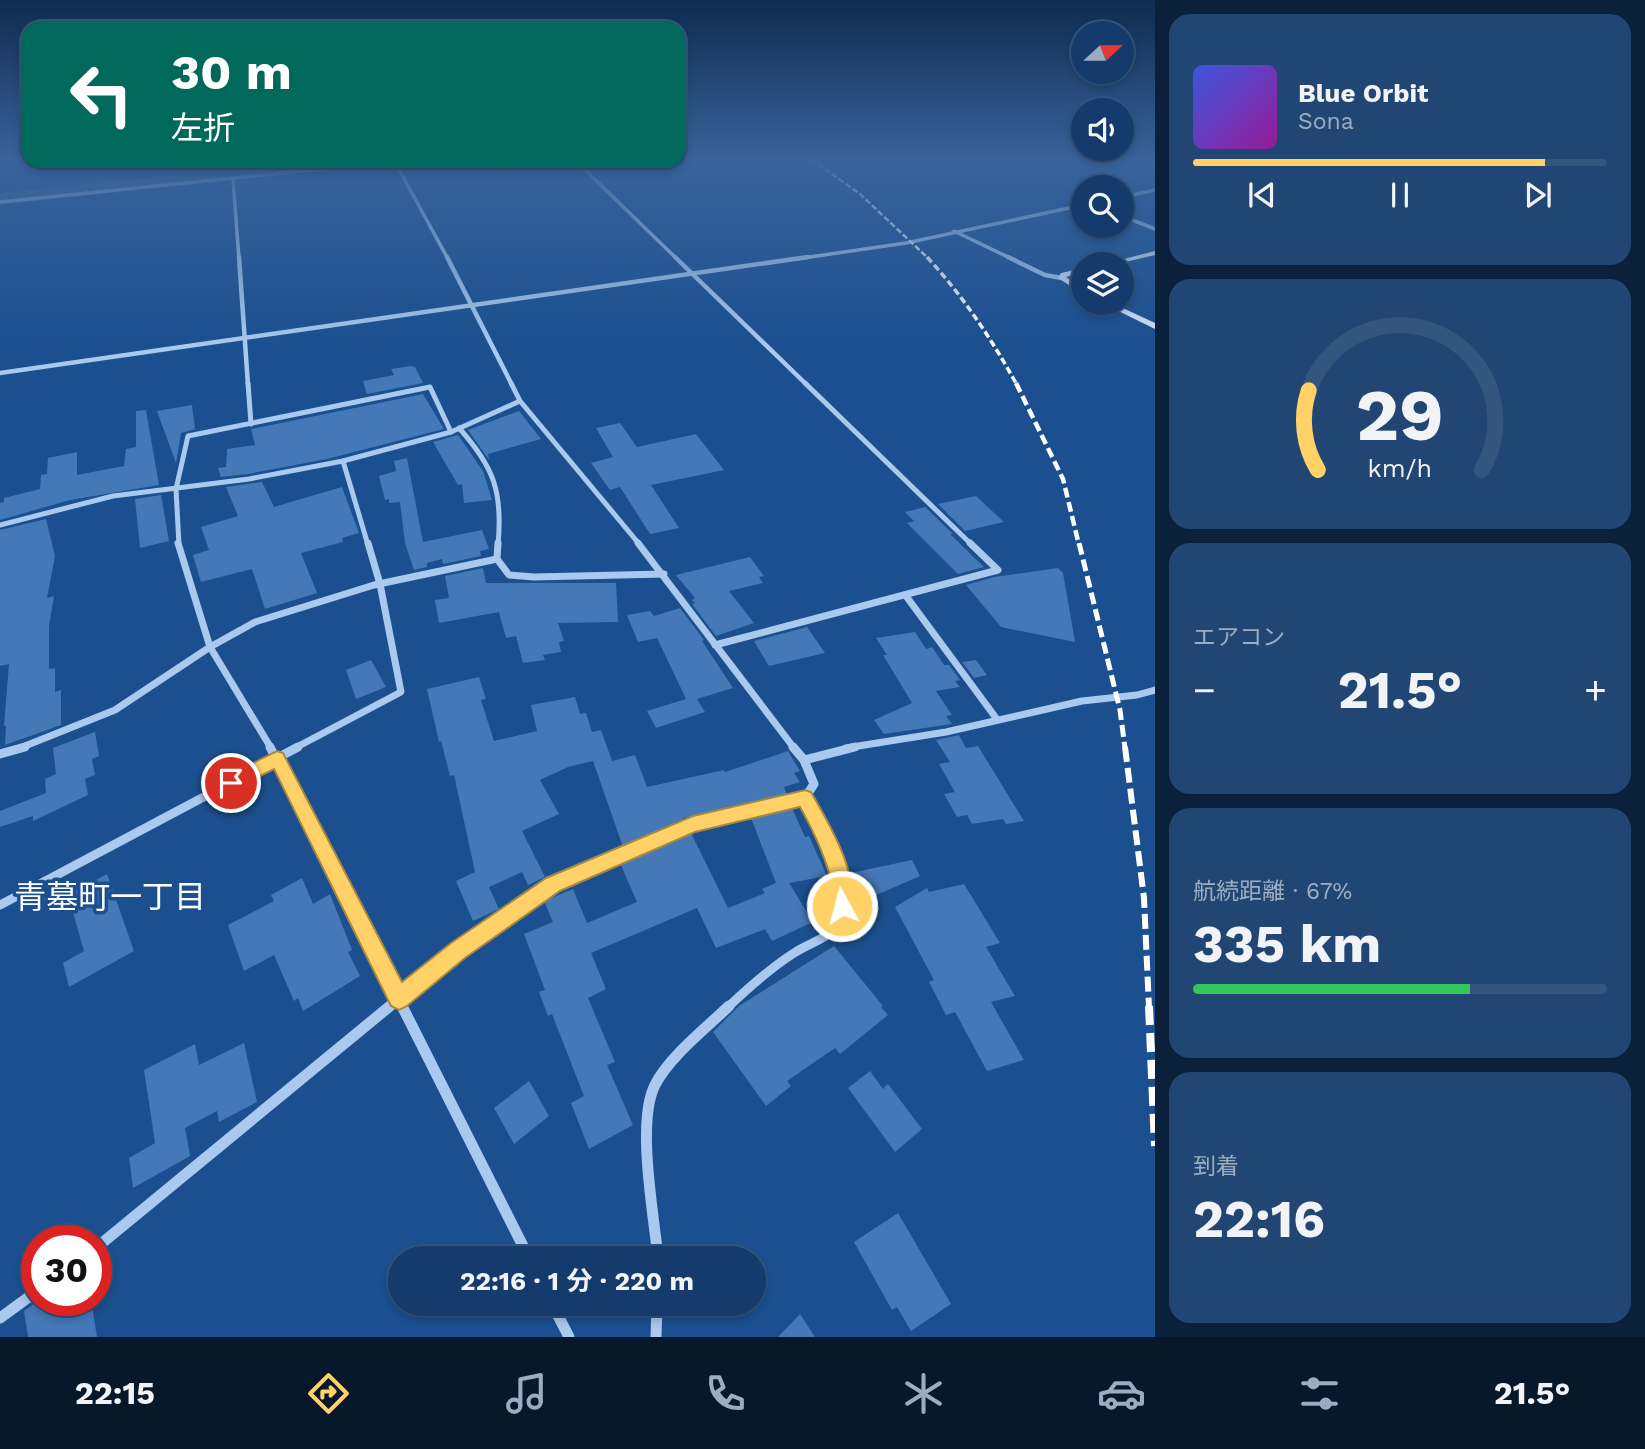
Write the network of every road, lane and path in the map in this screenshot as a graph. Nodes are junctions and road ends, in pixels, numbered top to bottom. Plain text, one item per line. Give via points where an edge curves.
1 (236, 221) edge
2 (427, 221) edge
3 (639, 221) edge
4 (1001, 221) edge
5 (1136, 221) edge
6 (1155, 229) edge
7 (953, 231) junction
8 (1155, 253) edge
9 (1134, 258) edge
10 (692, 272) junction
11 (1071, 273) edge
12 (1062, 278) junction
13 (1071, 284) edge
14 (473, 305) junction
15 (1132, 315) edge
16 (1155, 326) edge
17 (246, 338) junction
18 (0, 373) edge
19 (520, 401) junction
20 (251, 424) junction
21 (459, 428) junction
22 (452, 432) junction
23 (343, 461) junction
24 (176, 489) junction
25 (0, 525) edge
26 (497, 559) junction
27 (664, 575) junction
28 (380, 584) junction
29 (906, 596) junction
30 (715, 645) junction
31 (211, 647) junction
32 (1155, 690) edge
33 (996, 718) junction
34 (0, 754) edge
35 (277, 758) junction
36 (804, 760) junction
37 (805, 798) junction
38 (0, 905) edge
39 (399, 999) junction
40 (112, 1235) edge
41 (523, 1246) edge
42 (657, 1246) edge
43 (21, 1303) edge
44 (558, 1316) edge
45 (657, 1316) edge
46 (0, 1318) edge
47 (569, 1337) edge
48 (656, 1337) edge

1 - 17 street
2 - 14 street
3 - 10 street
4 - 7 street
5 - 6 street
7 - 10 street via 906,243
7 - 12 street via 1045,275
8 - 9 main road
10 - 14 street
10 - 29 street via 998,570
11 - 12 main road
12 - 13 main road
14 - 17 street
14 - 19 street
15 - 16 main road
17 - 18 street
17 - 20 street
19 - 21 street
19 - 27 street
20 - 22 street via 430,387
20 - 24 street via 187,436
21 - 22 street
21 - 26 street via 491,468 500,489
22 - 23 street
23 - 24 street
23 - 28 street
24 - 25 street via 113,496
24 - 31 street via 178,544
26 - 27 street via 509,575
26 - 28 street
27 - 30 street
28 - 31 street via 256,622
28 - 35 street via 401,692
29 - 30 street
29 - 33 street
30 - 36 street
31 - 34 street via 115,710
31 - 35 street
32 - 33 street
33 - 36 street via 946,732 835,749
35 - 38 street
35 - 39 street
36 - 37 street via 814,784
37 - 39 street via 693,824 553,884 458,950
37 - 42 street via 827,838 843,888 841,923 753,983 679,1054 654,1086 646,1135
39 - 40 street
39 - 41 street
43 - 46 street
44 - 47 street
45 - 48 street

